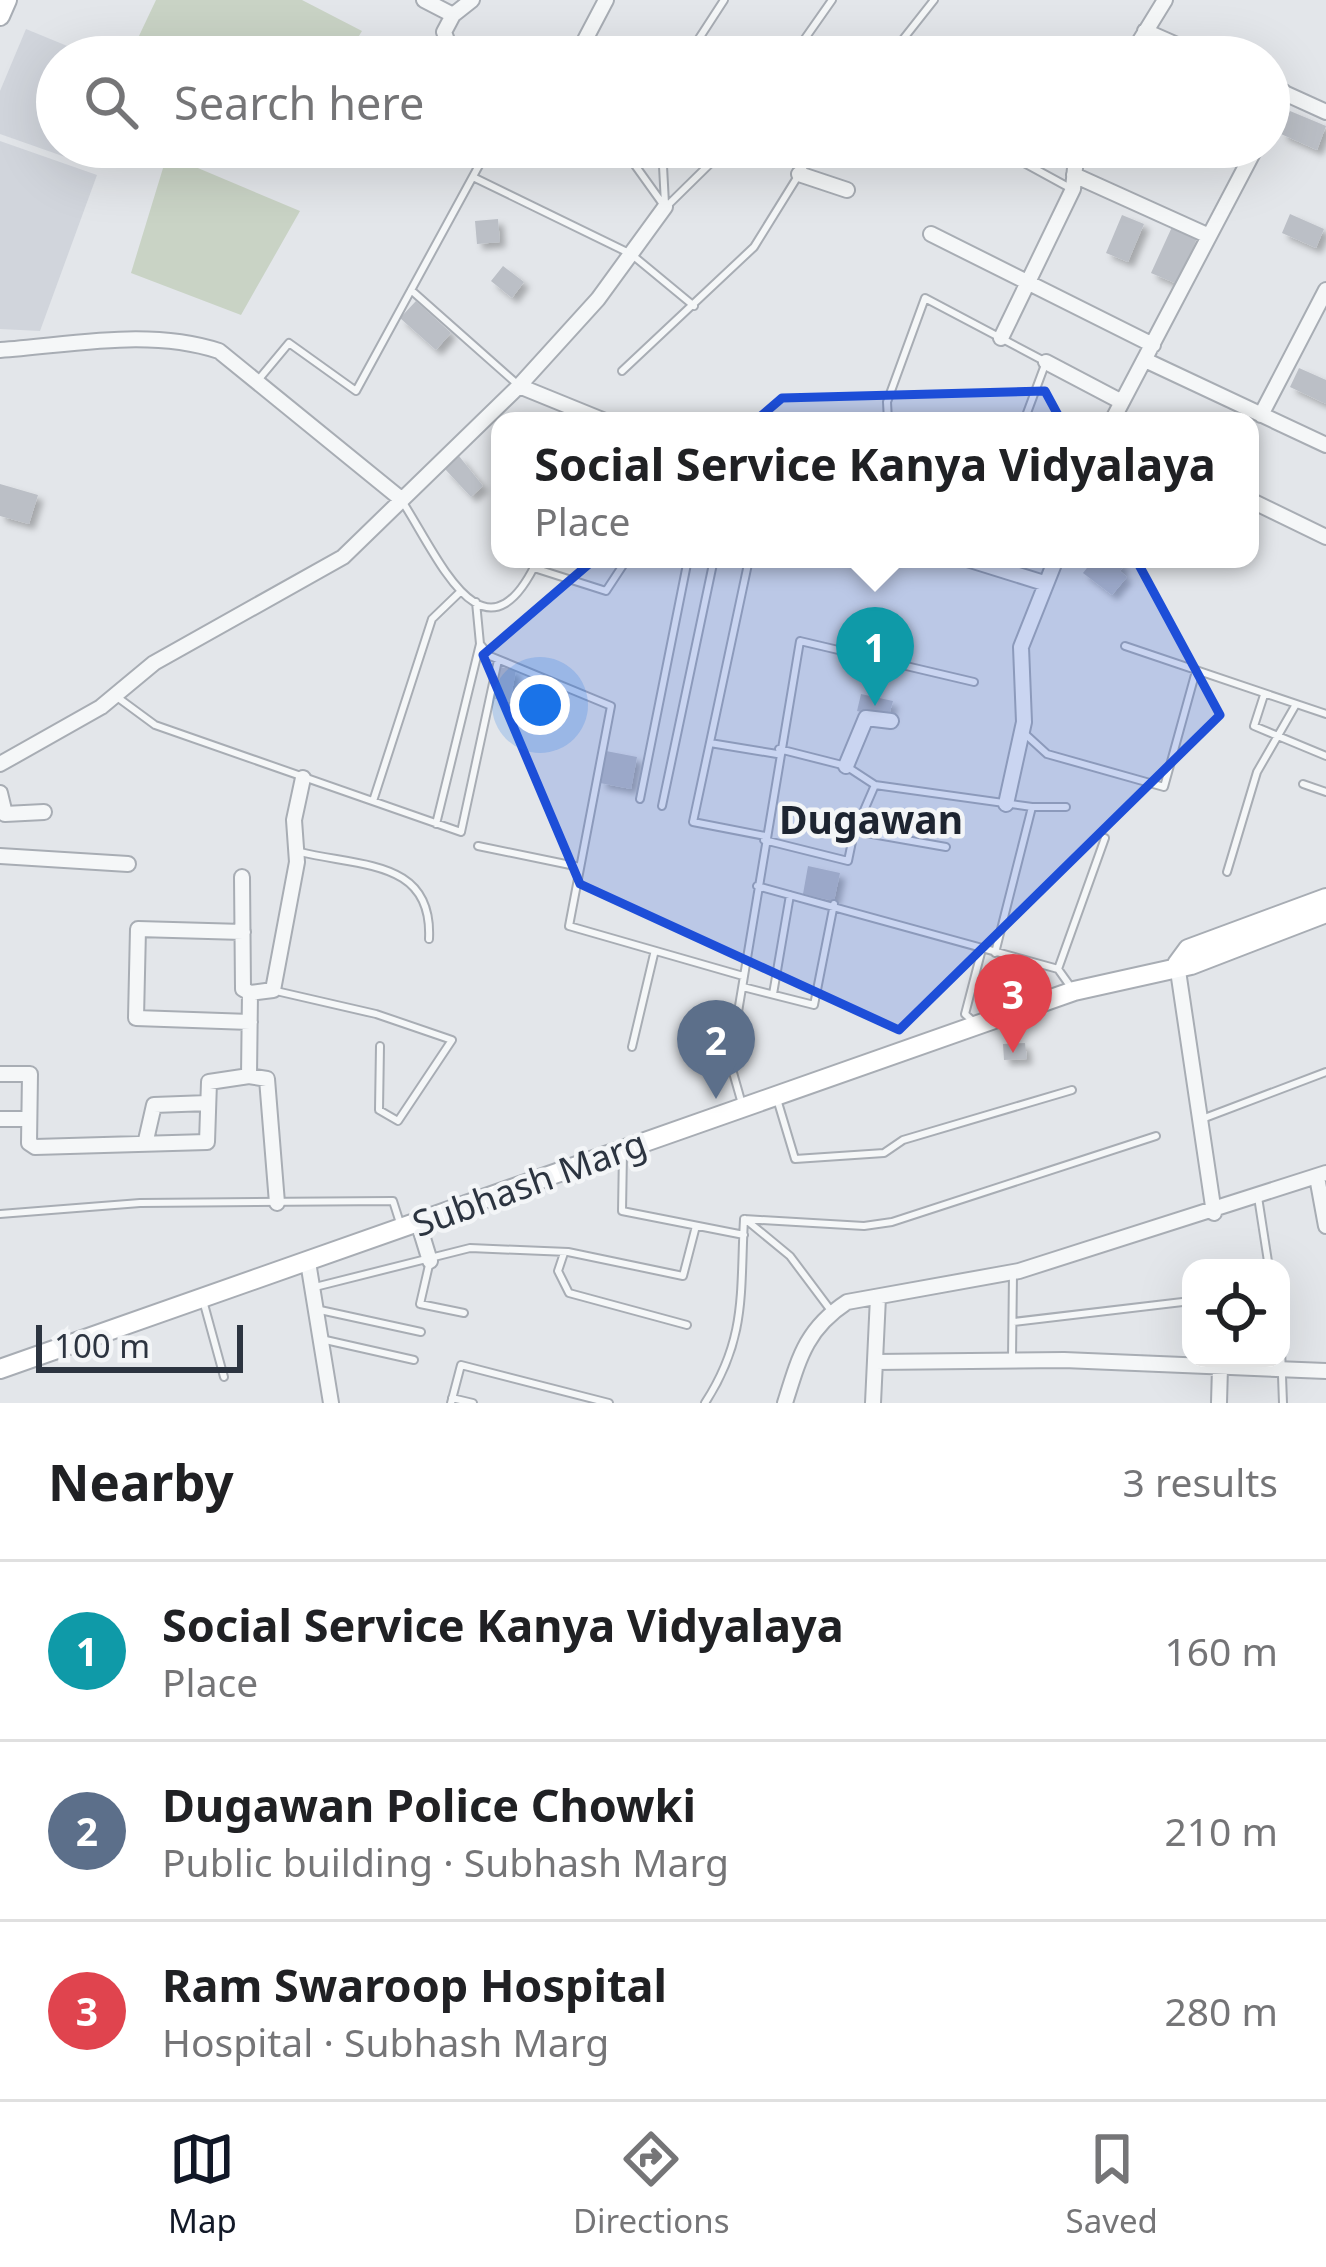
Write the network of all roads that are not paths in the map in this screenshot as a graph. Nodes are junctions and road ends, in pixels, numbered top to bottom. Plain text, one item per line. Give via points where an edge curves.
1 (7, 0) edge
2 (424, 0) edge
3 (472, 0) edge
4 (606, 0) edge
5 (724, 0) edge
6 (832, 0) edge
7 (934, 0) edge
8 (1165, 0) edge
9 (453, 15) junction
10 (0, 16) edge
11 (1145, 32) junction
12 (445, 36) edge
13 (587, 36) edge
14 (701, 36) edge
15 (807, 36) edge
16 (906, 36) edge
17 (1143, 36) edge
18 (1154, 36) edge
19 (1290, 95) edge
20 (1326, 112) edge
21 (477, 168) edge
22 (637, 168) edge
23 (663, 168) edge
24 (705, 168) edge
25 (803, 168) edge
26 (1042, 168) edge
27 (1075, 168) edge
28 (1245, 168) edge
29 (799, 175) junction
30 (472, 176) junction
31 (1074, 182) junction
32 (847, 190) dead end
33 (665, 207) junction
34 (931, 234) dead end
35 (1209, 236) junction
36 (631, 254) junction
37 (1028, 283) junction
38 (411, 290) junction
39 (1326, 290) edge
40 (694, 306) junction
41 (1001, 338) junction
42 (1153, 345) junction
43 (0, 350) edge
44 (1145, 360) junction
45 (1046, 362) junction
46 (622, 370) dead end
47 (257, 382) junction
48 (519, 386) junction
49 (1122, 402) junction
50 (492, 412) edge
51 (570, 412) edge
52 (888, 412) edge
53 (1027, 412) edge
54 (1117, 412) edge
55 (1255, 412) edge
56 (491, 413) edge
57 (1261, 415) joint
58 (1326, 445) edge
59 (400, 499) junction
60 (1259, 504) edge
61 (1326, 537) edge
62 (534, 568) joint
63 (621, 568) edge
64 (686, 568) edge
65 (711, 568) edge
66 (747, 568) edge
67 (996, 568) edge
68 (1052, 568) edge
69 (1044, 583) junction
70 (460, 592) junction
71 (476, 602) junction
72 (480, 644) junction
73 (1125, 646) dead end
74 (498, 660) junction
75 (1196, 671) junction
76 (974, 682) dead end
77 (1264, 694) junction
78 (115, 695) junction
79 (1295, 706) junction
80 (1326, 714) edge
81 (891, 721) dead end
82 (1022, 731) junction
83 (1280, 738) junction
84 (710, 743) junction
85 (779, 751) junction
86 (1326, 756) edge
87 (0, 764) edge
88 (846, 766) junction
89 (303, 778) junction
90 (1303, 784) dead end
91 (875, 785) junction
92 (0, 793) edge
93 (1326, 793) edge
94 (640, 799) dead end
95 (372, 802) junction
96 (1006, 803) junction
97 (662, 806) dead end
98 (1032, 807) junction
99 (1066, 807) dead end
100 (44, 812) dead end
101 (436, 824) junction
102 (855, 831) junction
103 (765, 838) junction
104 (1105, 838) dead end
105 (478, 846) dead end
106 (946, 847) dead end
107 (297, 852) junction
108 (0, 856) edge
109 (128, 863) dead end
110 (580, 867) junction
111 (1227, 872) dead end
112 (242, 877) dead end
113 (757, 886) junction
114 (790, 896) junction
115 (1326, 898) edge
116 (834, 904) junction
117 (1326, 913) edge
118 (243, 932) junction
119 (429, 939) dead end
120 (982, 949) junction
121 (995, 953) junction
122 (654, 954) junction
123 (1177, 964) junction
124 (1058, 969) junction
125 (743, 976) junction
126 (742, 987) junction
127 (273, 990) junction
128 (1074, 991) junction
129 (250, 993) junction
130 (772, 994) junction
131 (250, 1022) junction
132 (977, 1025) junction
133 (380, 1046) dead end
134 (632, 1047) dead end
135 (1326, 1072) edge
136 (0, 1074) edge
137 (249, 1076) junction
138 (1072, 1090) dead end
139 (776, 1096) junction
140 (208, 1102) junction
141 (743, 1108) junction
142 (0, 1119) edge
143 (28, 1119) junction
144 (1202, 1119) junction
145 (1156, 1136) dead end
146 (146, 1140) junction
147 (622, 1149) junction
148 (1322, 1175) edge
149 (1258, 1197) junction
150 (277, 1202) junction
151 (1214, 1213) junction
152 (0, 1214) edge
153 (744, 1219) junction
154 (410, 1225) junction
155 (696, 1226) junction
156 (1326, 1226) edge
157 (743, 1235) junction
158 (564, 1253) junction
159 (1268, 1259) edge
160 (430, 1261) junction
161 (308, 1262) junction
162 (1013, 1272) junction
163 (313, 1287) junction
164 (878, 1297) junction
165 (202, 1300) junction
166 (1182, 1302) edge
167 (316, 1310) junction
168 (832, 1312) junction
169 (464, 1313) dead end
170 (1012, 1322) junction
171 (687, 1325) dead end
172 (421, 1332) dead end
173 (318, 1339) junction
174 (414, 1360) dead end
175 (1012, 1361) junction
176 (875, 1362) junction
177 (1182, 1366) edge
178 (1220, 1367) joint
179 (1284, 1367) edge
180 (0, 1369) edge
181 (1284, 1370) junction
182 (1326, 1371) edge
183 (224, 1377) dead end
184 (452, 1400) edge
185 (331, 1403) edge
186 (473, 1403) edge
187 (609, 1403) edge
188 (704, 1403) edge
189 (785, 1403) edge
190 (873, 1403) edge
191 (1219, 1403) edge
192 (1282, 1403) edge

1 - 10 main road
2 - 9 street
3 - 9 street
4 - 13 street
5 - 14 lane
6 - 15 lane
7 - 16 lane
8 - 11 street
9 - 12 street
11 - 17 street
11 - 18 street
19 - 20 street
21 - 30 lane
22 - 33 lane
23 - 33 lane
24 - 33 lane
25 - 29 lane
26 - 31 lane
27 - 31 street
28 - 35 street
29 - 32 street
29 - 40 lane via 754,247
30 - 36 lane
30 - 38 lane
31 - 35 street
31 - 37 street
33 - 36 street
34 - 37 street
35 - 42 street
36 - 40 lane
36 - 48 street
37 - 41 street
37 - 42 street
38 - 47 lane via 356,391 289,343
38 - 48 lane
39 - 57 street
40 - 46 lane
41 - 45 lane
41 - 52 lane via 925,298
42 - 44 street
43 - 47 street via 183,339 219,351
44 - 49 street
44 - 55 street
45 - 49 street
45 - 53 lane
47 - 59 street
48 - 50 street
48 - 51 street
49 - 54 street
56 - 59 street
57 - 58 street
59 - 70 lane
59 - 78 street via 343,557 154,663
60 - 61 street
62 - 63 lane via 606,591
62 - 71 lane via 513,604 501,610
64 - 94 lane
65 - 97 lane
66 - 84 lane
67 - 69 street
68 - 69 street
69 - 82 street via 1022,647
70 - 71 lane
70 - 95 lane via 432,619
71 - 72 lane
72 - 74 lane
72 - 101 lane
73 - 75 lane
74 - 101 lane via 461,832
74 - 110 lane via 611,706
75 - 77 lane
75 - 82 lane via 1164,787 1047,754
76 - 85 lane via 800,641
77 - 79 lane
77 - 83 lane via 1254,726
78 - 87 street
78 - 89 lane via 154,725
79 - 80 lane
79 - 83 lane
81 - 88 street via 866,718
82 - 96 street
83 - 86 lane
83 - 111 lane via 1258,772
84 - 85 lane
84 - 103 lane via 693,822
85 - 88 lane
85 - 103 lane
88 - 91 lane
89 - 95 lane
89 - 107 street
90 - 93 lane
91 - 96 lane
91 - 102 lane
92 - 100 street via 5,814
95 - 101 lane
96 - 98 lane
98 - 99 lane
98 - 121 lane
102 - 103 lane via 848,861
102 - 106 lane
103 - 113 lane
104 - 124 lane
105 - 110 lane
107 - 119 lane via 420,887 431,907
107 - 127 street
108 - 109 street
110 - 122 lane via 569,926
112 - 118 street
113 - 114 lane
113 - 125 lane
114 - 116 lane
114 - 130 lane
115 - 123 main road, Subhash Marg via 1188,949
116 - 120 lane
116 - 130 lane via 814,1005
117 - 123 main road
118 - 129 street via 243,989
118 - 131 street via 138,929 136,1018
120 - 121 lane
120 - 132 lane via 965,1013
121 - 124 lane
122 - 125 lane
122 - 134 lane
123 - 128 main road, Subhash Marg
123 - 144 street
124 - 128 lane
125 - 126 lane
126 - 130 lane
126 - 141 lane via 732,1069
127 - 129 street
127 - 133 lane via 452,1040 398,1120 380,1110
128 - 132 main road, Subhash Marg
129 - 131 street
131 - 137 street
132 - 139 main road, Subhash Marg
135 - 144 lane
136 - 143 street via 30,1074
137 - 140 street via 209,1082
137 - 150 street via 267,1079
138 - 139 lane via 884,1153 795,1160
139 - 141 main road, Subhash Marg
140 - 146 street via 154,1105
140 - 146 street via 207,1142
141 - 147 main road, Subhash Marg
142 - 143 street
143 - 146 street via 35,1147
144 - 151 street
145 - 153 lane via 892,1222
147 - 154 main road, Subhash Marg
147 - 155 lane via 622,1211
148 - 149 street
148 - 156 street
149 - 151 street
149 - 159 lane
150 - 152 lane
150 - 154 lane via 393,1201
151 - 162 street
153 - 157 lane
153 - 168 lane via 790,1256
154 - 160 street
154 - 161 main road, Subhash Marg
155 - 157 lane
155 - 158 lane via 683,1276
157 - 188 lane via 738,1335
158 - 160 lane via 470,1248
158 - 171 lane via 558,1271 569,1293
160 - 163 lane
160 - 169 lane via 420,1304
161 - 163 street
161 - 165 main road, Subhash Marg
162 - 164 street
162 - 170 lane
163 - 167 street
164 - 168 street
164 - 176 street
165 - 180 main road, Subhash Marg
165 - 183 lane
166 - 170 lane
167 - 172 lane
167 - 173 street
168 - 189 street via 804,1340
170 - 175 lane
173 - 174 lane
173 - 185 street
175 - 176 street
175 - 177 street
176 - 190 street
178 - 181 street
178 - 191 street
179 - 181 lane
181 - 182 street
181 - 192 lane
184 - 186 lane
184 - 187 lane via 461,1365

